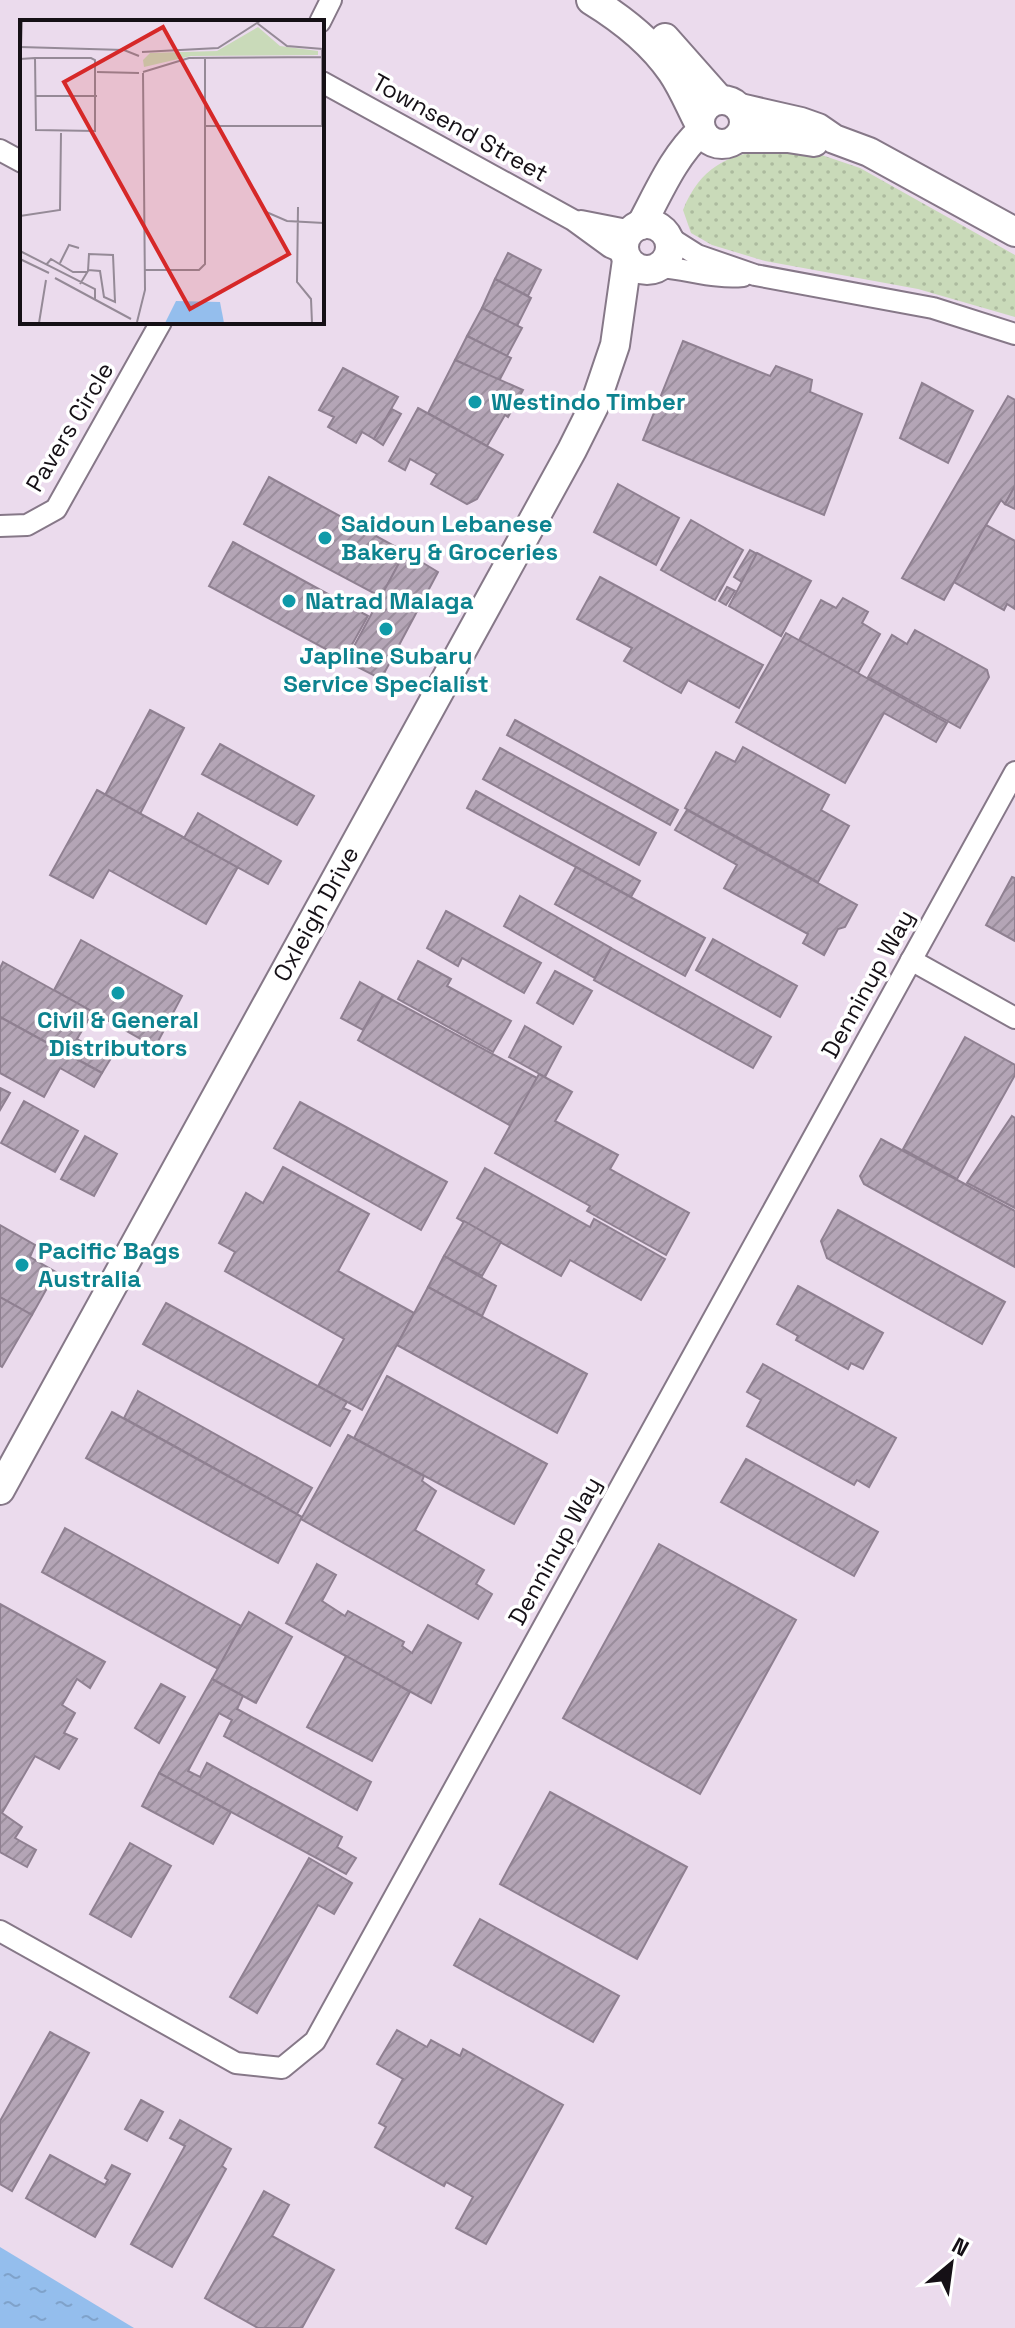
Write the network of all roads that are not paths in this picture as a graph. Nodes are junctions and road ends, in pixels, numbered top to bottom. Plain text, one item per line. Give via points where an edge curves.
1 (331, 0) edge
2 (591, 0) edge
3 (617, 0) edge
4 (321, 20) edge
5 (324, 83) edge
6 (730, 104) junction
7 (715, 134) junction
8 (834, 139) junction
9 (0, 150) edge
10 (20, 161) edge
11 (573, 220) junction
12 (653, 231) junction
13 (1015, 232) edge
14 (641, 263) junction
15 (755, 275) junction
16 (160, 324) edge
17 (1015, 334) edge
18 (0, 526) edge
19 (1015, 772) edge
20 (911, 960) junction
21 (1015, 1018) edge
22 (0, 1490) edge
23 (0, 1931) edge

1 - 4 street
2 - 7 street via 630,25 657,52
3 - 6 street via 677,48
5 - 11 street, Townsend Street
6 - 7 street via 744,127
6 - 7 street via 713,101 703,110
6 - 8 street via 801,122
7 - 8 street
7 - 12 street via 689,143 667,174
8 - 13 street via 869,152
9 - 10 street
11 - 12 street, Townsend Street
11 - 14 street, Townsend Street
12 - 14 street via 625,238
12 - 14 street via 670,243 668,256
12 - 15 street, Townsend Street via 697,255
14 - 15 street, Townsend Street via 723,278
14 - 22 street, Oxleigh Drive via 595,404 535,521
15 - 17 street, Townsend Street via 933,308
16 - 18 street, Pavers Circle via 56,509 27,525
19 - 20 street, Denninup Way
20 - 21 street
20 - 23 street, Denninup Way via 315,2041 282,2068 236,2063

